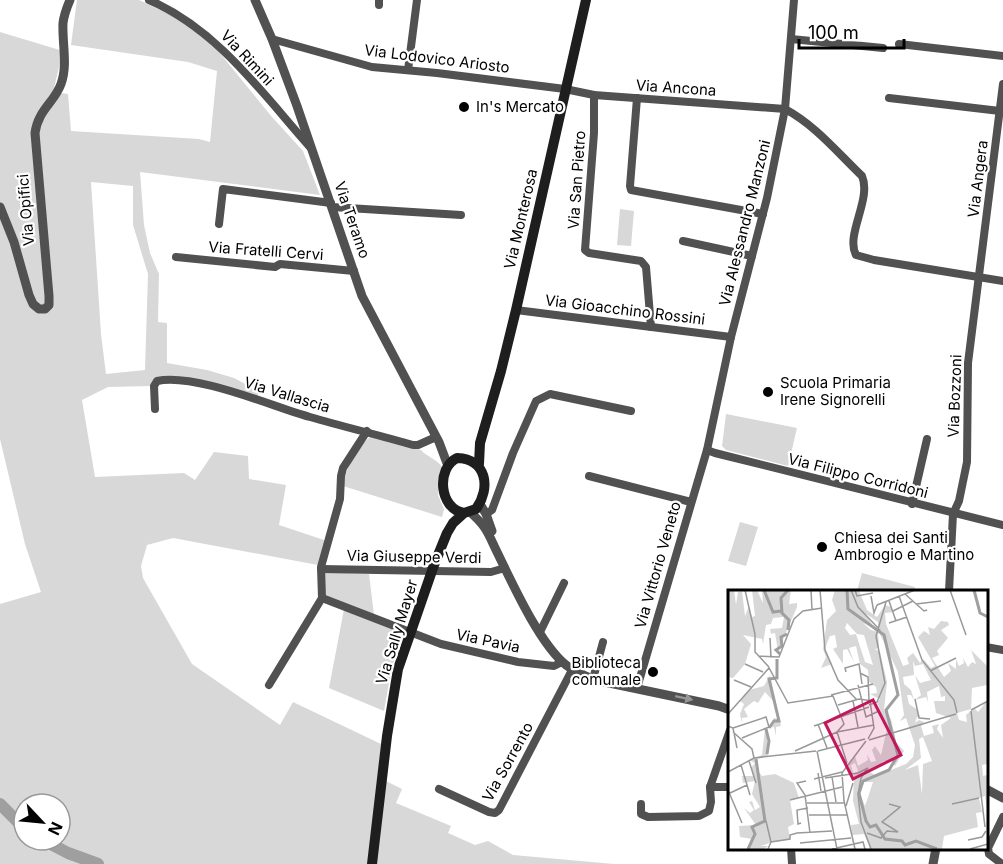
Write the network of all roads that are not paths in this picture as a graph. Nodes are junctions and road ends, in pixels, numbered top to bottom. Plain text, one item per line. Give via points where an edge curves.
1 (70, 0) edge
2 (148, 0) edge
3 (255, 0) edge
4 (417, 0) edge
5 (586, 0) edge
6 (794, 0) edge
7 (272, 39) junction
8 (791, 39) junction
9 (899, 44) dead end
10 (883, 48) dead end
11 (1003, 56) edge
12 (408, 70) junction
13 (1003, 84) edge
14 (565, 89) junction
15 (594, 95) junction
16 (637, 98) junction
17 (889, 98) dead end
18 (785, 109) junction
19 (1000, 111) junction
20 (313, 150) junction
21 (331, 205) junction
22 (0, 207) edge
23 (763, 214) junction
24 (461, 215) dead end
25 (219, 224) dead end
26 (683, 241) dead end
27 (752, 256) junction
28 (176, 257) dead end
29 (354, 271) junction
30 (980, 278) junction
31 (1003, 281) edge
32 (516, 310) junction
33 (651, 327) junction
34 (731, 337) junction
35 (155, 409) dead end
36 (631, 411) dead end
37 (368, 431) junction
38 (437, 439) junction
39 (927, 439) dead end
40 (480, 443) junction
41 (707, 450) junction
42 (463, 458) junction
43 (479, 465) junction
44 (448, 466) junction
45 (590, 476) dead end
46 (691, 502) junction
47 (480, 504) junction
48 (912, 504) junction
49 (450, 508) junction
50 (467, 513) junction
51 (486, 514) junction
52 (953, 514) junction
53 (1003, 525) edge
54 (494, 545) junction
55 (433, 568) junction
56 (505, 568) junction
57 (321, 570) junction
58 (564, 583) dead end
59 (949, 590) edge
60 (321, 598) junction
61 (410, 632) junction
62 (540, 632) junction
63 (603, 642) dead end
64 (988, 648) edge
65 (1003, 650) edge
66 (562, 662) junction
67 (572, 670) junction
68 (593, 679) junction
69 (269, 685) dead end
70 (637, 688) junction
71 (728, 709) edge
72 (728, 736) edge
73 (710, 787) junction
74 (728, 787) edge
75 (440, 789) dead end
76 (988, 790) edge
77 (1003, 798) edge
78 (641, 804) dead end
79 (1003, 817) edge
80 (988, 844) edge
81 (791, 849) edge
82 (936, 849) edge
83 (987, 849) edge
84 (372, 864) edge
85 (792, 864) edge
86 (933, 864) edge
87 (1002, 864) edge

1 - 22 street, Via Opifici via 63,21 61,84 36,122 35,133 50,296 45,309 33,304
2 - 20 street, Via Rimini via 195,26 219,46
3 - 7 street, Via Teramo
4 - 12 street
5 - 14 main road, Via Monterosa
6 - 8 street, Via Alessandro Manzoni
7 - 12 street, Via Lodovico Ariosto via 372,67
7 - 20 street, Via Teramo
8 - 10 street
8 - 18 street, Via Alessandro Manzoni
9 - 11 street
12 - 14 street, Via Lodovico Ariosto
13 - 19 street, Via Angera
14 - 15 street, Via Ancona
14 - 32 main road, Via Monterosa
15 - 16 street, Via Ancona
15 - 33 street, Via San Pietro via 585,250 641,261 646,267
16 - 18 street, Via Ancona
16 - 23 street via 631,190
17 - 19 street
18 - 23 street, Via Alessandro Manzoni
18 - 30 street via 817,131 862,176 864,192 855,235 856,255
19 - 30 street, Via Angera
20 - 21 street, Via Teramo
21 - 24 street
21 - 25 street via 223,189
21 - 29 street, Via Teramo
23 - 27 street, Via Alessandro Manzoni
26 - 27 street
27 - 34 street, Via Alessandro Manzoni
28 - 29 street, Via Fratelli Cervi
29 - 38 street, Via Teramo via 362,296
30 - 31 street
30 - 52 street, Via Bozzoni via 968,363 967,462
32 - 33 street, Via Gioacchino Rossini
32 - 40 main road, Via Monterosa
33 - 34 street, Via Gioacchino Rossini
34 - 41 street, Via Alessandro Manzoni
35 - 37 street, Via Vallascia via 154,386 157,381 169,379 214,387
36 - 51 street via 550,394 536,401 492,510
37 - 38 street, Via Vallascia via 418,446
37 - 57 street via 343,468 340,499
38 - 42 street, Via Teramo via 447,452
38 - 44 street, Via Teramo
39 - 48 street
40 - 42 main road, Via Monterosa
40 - 43 main road, Via Monterosa
41 - 46 street, Via Vittorio Veneto
41 - 48 street, Via Filippo Corridoni
42 - 43 main road
42 - 44 main road
43 - 47 main road via 484,487
44 - 49 main road via 444,488
45 - 46 street
46 - 70 street, Via Vittorio Veneto
47 - 50 main road
47 - 51 street
48 - 52 street, Via Filippo Corridoni
49 - 50 main road
49 - 55 main road, Via Sally Mayer
50 - 54 street via 486,526
50 - 55 main road, Via Sally Mayer via 453,523
51 - 54 street
52 - 53 street, Via Filippo Corridoni
52 - 59 street, Via Bozzoni
54 - 56 street
55 - 56 street, Via Giuseppe Verdi via 491,572
55 - 57 street, Via Giuseppe Verdi
55 - 61 main road, Via Sally Mayer
56 - 62 street
57 - 60 street
58 - 62 street
60 - 61 street, Via Pavia
60 - 69 street
61 - 66 street, Via Pavia via 441,644 518,662 554,666
61 - 84 main road, Via Sally Mayer via 394,688
62 - 66 street
63 - 68 street
64 - 65 street
66 - 67 street
67 - 68 street
67 - 75 street, Via Sorrento via 499,810 489,812
68 - 70 street
70 -> 71 street
72 - 73 street
73 - 74 street
73 - 78 street via 709,811 699,816 648,817 641,814
76 - 77 street
79 - 80 street
81 - 85 street
82 - 86 street
83 - 87 street

